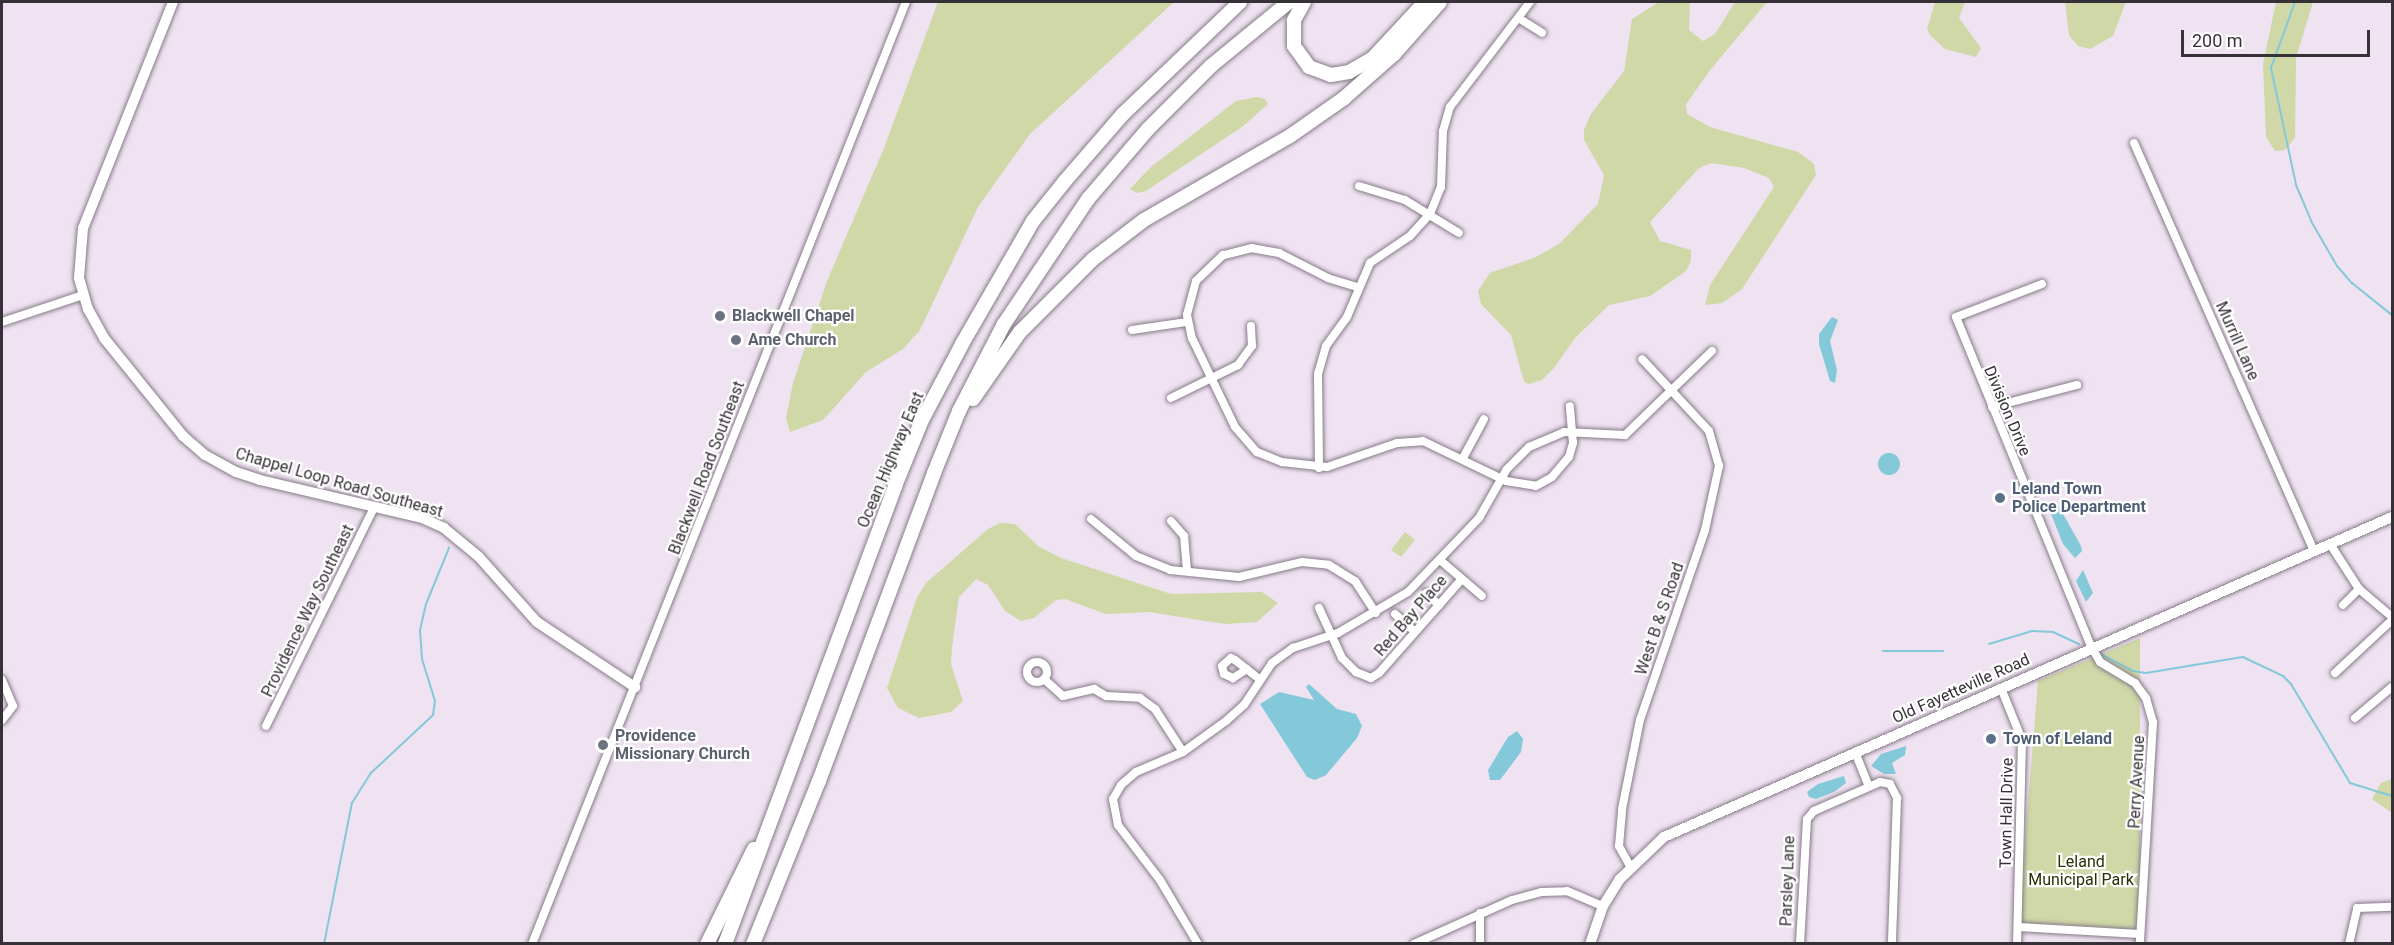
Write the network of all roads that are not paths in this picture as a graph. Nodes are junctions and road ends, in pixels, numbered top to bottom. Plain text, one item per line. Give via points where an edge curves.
1 (173, 2) edge
2 (906, 2) edge
3 (1239, 2) edge
4 (1245, 2) edge
5 (1289, 2) edge
6 (1304, 2) edge
7 (1425, 2) edge
8 (1440, 2) edge
9 (1530, 2) edge
10 (1520, 19) junction
11 (1542, 33) dead end
12 (1190, 47) junction
13 (2134, 143) dead end
14 (1359, 186) dead end
15 (1430, 214) junction
16 (1458, 233) dead end
17 (2043, 284) dead end
18 (1357, 287) junction
19 (83, 295) junction
20 (2, 322) edge
21 (1187, 322) junction
22 (1251, 327) dead end
23 (1132, 330) dead end
24 (1712, 351) dead end
25 (1642, 359) dead end
26 (1214, 380) junction
27 (2077, 385) dead end
28 (1671, 394) junction
29 (1171, 398) dead end
30 (1570, 406) dead end
31 (1992, 408) junction
32 (1484, 419) dead end
33 (1572, 432) junction
34 (1463, 458) junction
35 (1319, 468) junction
36 (934, 473) junction
37 (1501, 479) junction
38 (374, 507) junction
39 (2392, 517) edge
40 (1091, 519) dead end
41 (1171, 521) dead end
42 (2330, 544) junction
43 (2314, 551) junction
44 (1440, 560) junction
45 (1186, 571) junction
46 (1462, 579) junction
47 (2359, 589) junction
48 (1426, 593) dead end
49 (1482, 596) dead end
50 (1439, 605) junction
51 (2343, 605) dead end
52 (1319, 608) dead end
53 (1376, 613) junction
54 (1395, 614) dead end
55 (2392, 619) edge
56 (1415, 632) junction
57 (1331, 637) junction
58 (2092, 648) junction
59 (1247, 669) dead end
60 (2335, 673) dead end
61 (1044, 678) dead end
62 (1259, 679) junction
63 (2, 681) edge
64 (635, 687) junction
65 (2392, 687) edge
66 (2001, 688) junction
67 (2355, 718) dead end
68 (2, 720) edge
69 (266, 726) dead end
70 (1183, 752) junction
71 (1855, 752) junction
72 (1868, 786) junction
73 (784, 788) junction
74 (786, 863) junction
75 (1630, 866) junction
76 (1603, 906) junction
77 (2392, 907) edge
78 (1480, 913) junction
79 (2018, 927) junction
80 (2140, 933) junction
81 (532, 944) edge
82 (707, 944) edge
83 (725, 944) edge
84 (753, 944) edge
85 (759, 944) edge
86 (1198, 944) edge
87 (1414, 944) edge
88 (1480, 944) edge
89 (1590, 944) edge
90 (1800, 944) edge
91 (1892, 944) edge
92 (2017, 944) edge
93 (2140, 944) edge
94 (2349, 944) edge

1 - 19 street, Chappel Loop Road Southeast via 83,228 78,262
2 - 64 street, Blackwell Road Southeast
3 - 12 highway
4 - 12 highway
5 - 36 highway via 1179,97 1088,199 1004,324 959,411
6 - 7 highway via 1294,20 1294,46 1309,67 1331,75 1349,72 1373,58
8 - 36 highway via 1394,54 1343,99 1290,136 1144,220 1067,282 1020,332 990,373
9 - 10 street
10 - 11 street
10 - 15 street via 1450,107 1443,131 1441,187
12 - 73 highway, Ocean Highway East via 1123,114 1033,221 962,344 922,420 895,486
13 - 43 street, Murrill Lane
14 - 15 street via 1396,196
15 - 16 street
15 - 18 street via 1410,236 1370,263
17 - 31 street, Division Drive via 1956,317
18 - 21 street via 1328,278 1279,253 1242,249 1223,255 1202,273 1189,298
18 - 35 street via 1351,310 1331,338 1320,364
19 - 20 street
19 - 38 street, Chappel Loop Road Southeast via 112,350 183,436 205,455 236,472
21 - 23 street
21 - 26 street
22 - 26 street via 1253,340 1248,353
24 - 28 street
25 - 28 street, West B & S Road
26 - 29 street
26 - 35 street via 1235,427 1251,447 1271,459
27 - 31 street
28 - 33 street via 1625,435
28 - 75 street, West B & S Road via 1709,431 1718,456 1718,478 1705,530 1640,720 1622,809 1619,846
30 - 33 street
31 - 58 street, Division Drive
32 - 34 street
33 - 37 street via 1529,447
33 - 37 street via 1569,457 1548,481 1524,486
34 - 35 street via 1433,444 1406,441
34 - 37 street
36 - 74 highway
37 - 44 street via 1484,512
38 - 64 street, Chappel Loop Road Southeast via 444,528 479,557 537,622
38 - 69 street, Providence Way Southeast
39 - 42 street, Old Fayetteville Road
40 - 45 street via 1143,560 1162,568
41 - 45 street via 1184,536
42 - 43 street, Old Fayetteville Road
42 - 47 street via 2338,562
43 - 58 street, Old Fayetteville Road
44 - 46 street
44 - 53 street via 1408,592
45 - 53 street via 1239,577 1293,564 1321,563 1348,575
46 - 49 street
46 - 50 street, Red Bay Place
47 - 51 street
47 - 55 street
48 - 50 street
50 - 56 street, Red Bay Place
52 - 57 street
53 - 57 street
54 - 56 street
55 - 60 street
56 - 57 street, Red Bay Place via 1371,678 1352,668
57 - 62 street via 1293,648 1272,663
58 - 66 street, Old Fayetteville Road
58 - 80 street, Perry Avenue via 2100,662 2135,683 2146,698 2153,722
59 - 62 street
61 - 70 street via 1063,696 1094,688 1106,696 1140,698 1155,709
62 - 70 street via 1244,705
63 - 68 street via 14,706
64 - 81 street, Blackwell Road Southeast
65 - 67 street
66 - 71 street, Old Fayetteville Road
66 - 79 street, Town Hall Drive via 2022,740
70 - 86 street via 1136,772 1116,791 1113,807 1118,825 1161,880
71 - 72 street
71 - 75 street, Old Fayetteville Road via 1679,829 1651,846
72 - 90 street, Parsley Lane via 1814,811 1807,819
72 - 91 street via 1886,782 1897,792
73 - 82 highway
73 - 83 highway, Ocean Highway East
74 - 84 highway
74 - 85 highway
75 - 76 street, Old Fayetteville Road
76 - 78 street via 1567,891 1542,892
76 - 89 street, Old Fayetteville Road
77 - 94 street via 2357,909
78 - 87 street
78 - 88 street
79 - 80 street
79 - 92 street, Town Hall Drive
80 - 93 street, Perry Avenue

